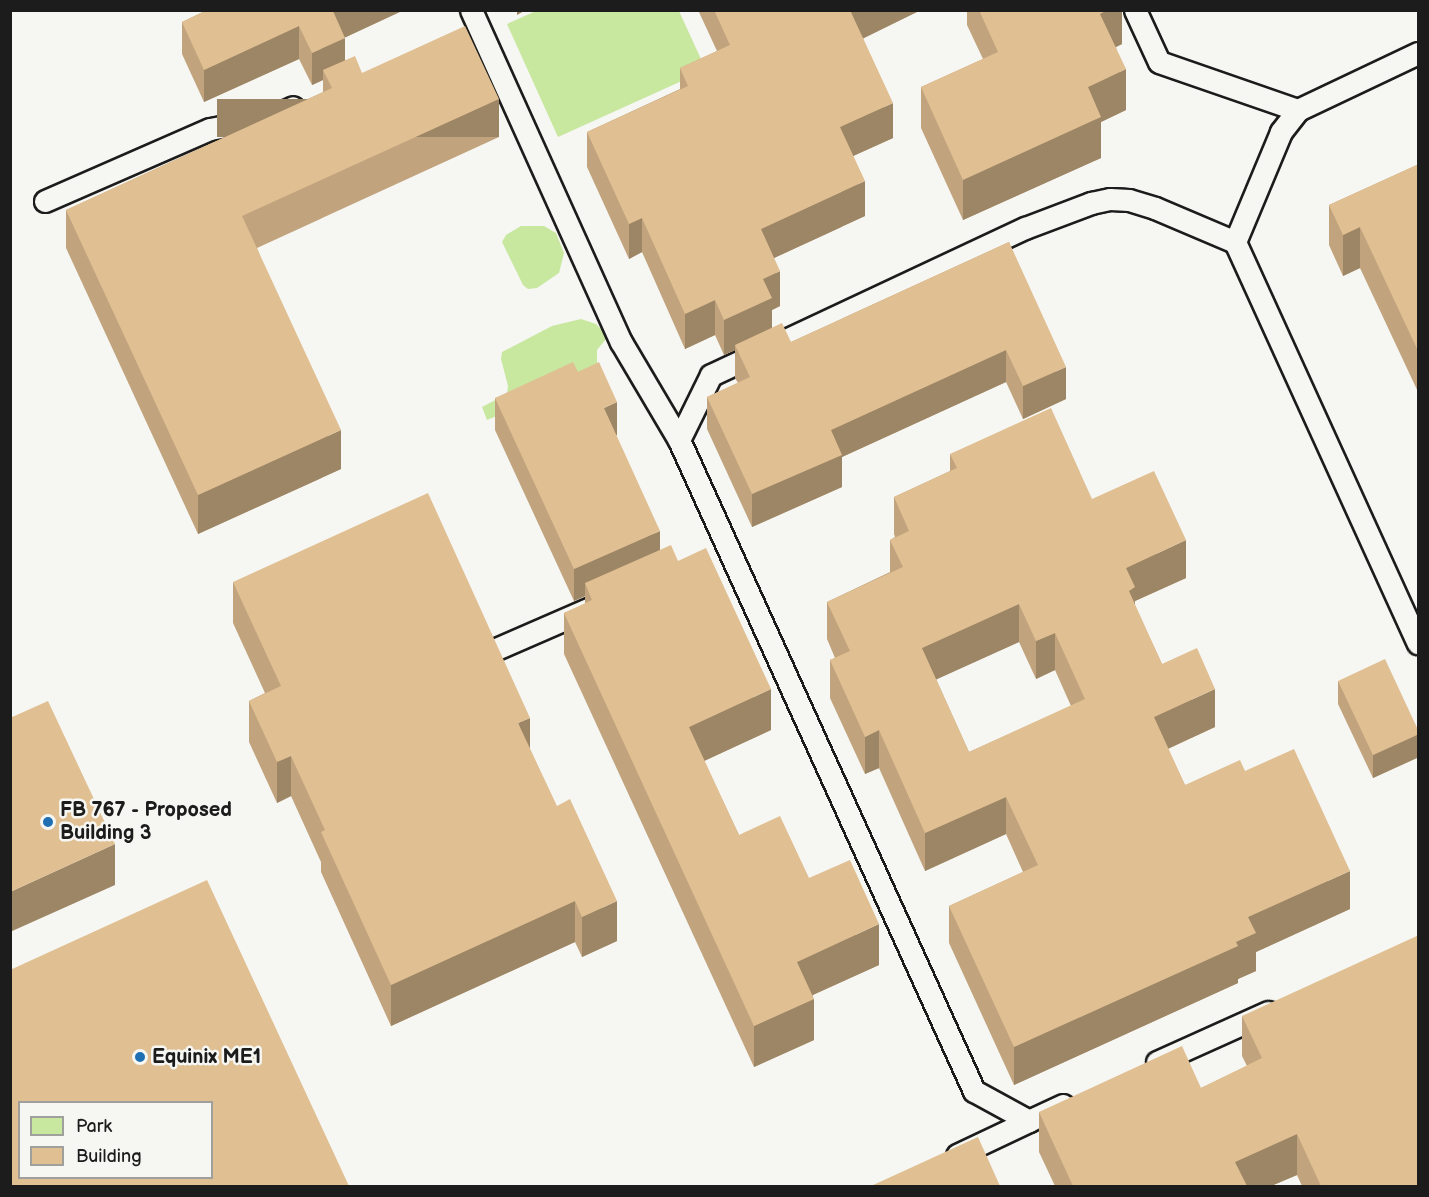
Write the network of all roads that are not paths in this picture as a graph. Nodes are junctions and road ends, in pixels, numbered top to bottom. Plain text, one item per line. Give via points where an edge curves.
1 (1135, 10) edge
2 (474, 18) edge
3 (456, 35) edge
4 (1419, 53) edge
5 (315, 98) edge
6 (1298, 110) junction
7 (45, 201) dead end
8 (1235, 242) junction
9 (679, 440) junction
10 (728, 547) junction
11 (706, 556) edge
12 (611, 598) edge
13 (1419, 643) edge
14 (494, 650) edge
15 (1289, 1002) edge
16 (1137, 1071) edge
17 (1083, 1096) edge
18 (1029, 1121) junction
19 (943, 1161) edge

1 - 6 lane via 1160,62
2 - 3 lane
2 - 9 lane via 621,342
4 - 6 lane
5 - 7 lane via 272,117 210,129
6 - 8 lane via 1281,132
8 - 9 lane via 1129,200 1091,203 1024,228 711,375
8 - 13 lane
9 - 10 lane
10 - 11 lane
10 - 18 lane via 974,1091
12 - 14 lane
15 - 16 lane
17 - 18 lane
18 - 19 lane

